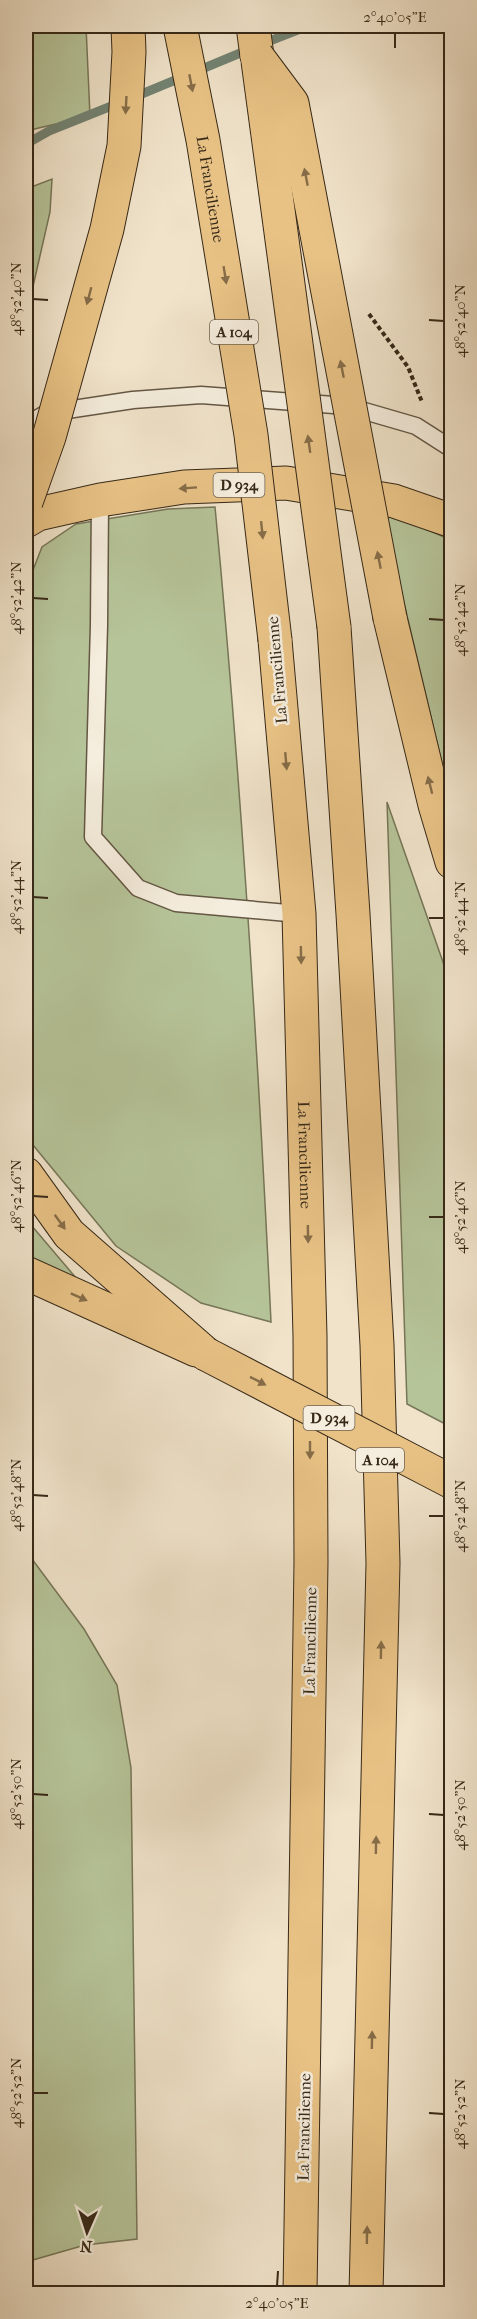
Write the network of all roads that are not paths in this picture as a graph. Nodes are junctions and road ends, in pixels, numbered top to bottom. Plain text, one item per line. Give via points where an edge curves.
1 (128, 26) edge
2 (180, 26) edge
3 (255, 41) edge
4 (26, 425) edge
5 (452, 449) edge
6 (100, 500) junction
7 (26, 502) edge
8 (26, 521) edge
9 (452, 521) edge
10 (452, 862) edge
11 (299, 914) junction
12 (26, 1174) edge
13 (26, 1273) edge
14 (206, 1354) junction
15 (452, 1482) edge
16 (300, 2294) edge
17 (366, 2294) edge

1 -> 7 main road, bridge via 124,146 107,229 49,437
2 -> 11 main road, La Francilienne / A 104, bridge via 203,140 251,435 275,640
10 -> 3 main road, bridge via 390,618 292,103
17 -> 3 main road, A 104, bridge via 383,1563 375,1322 334,627
4 - 5 lane via 47,414 133,400 201,395 347,406 416,426
6 - 8 main road, D 934 via 38,514
9 -> 6 main road, D 934 via 393,501 286,483 184,487
6 - 11 lane via 93,837 138,888 176,903
11 -> 16 main road, La Francilienne / A 104 via 310,1336 311,1562
12 -> 14 main road via 69,1234
13 -> 14 main road, D 934
14 -> 15 main road, D 934, bridge

